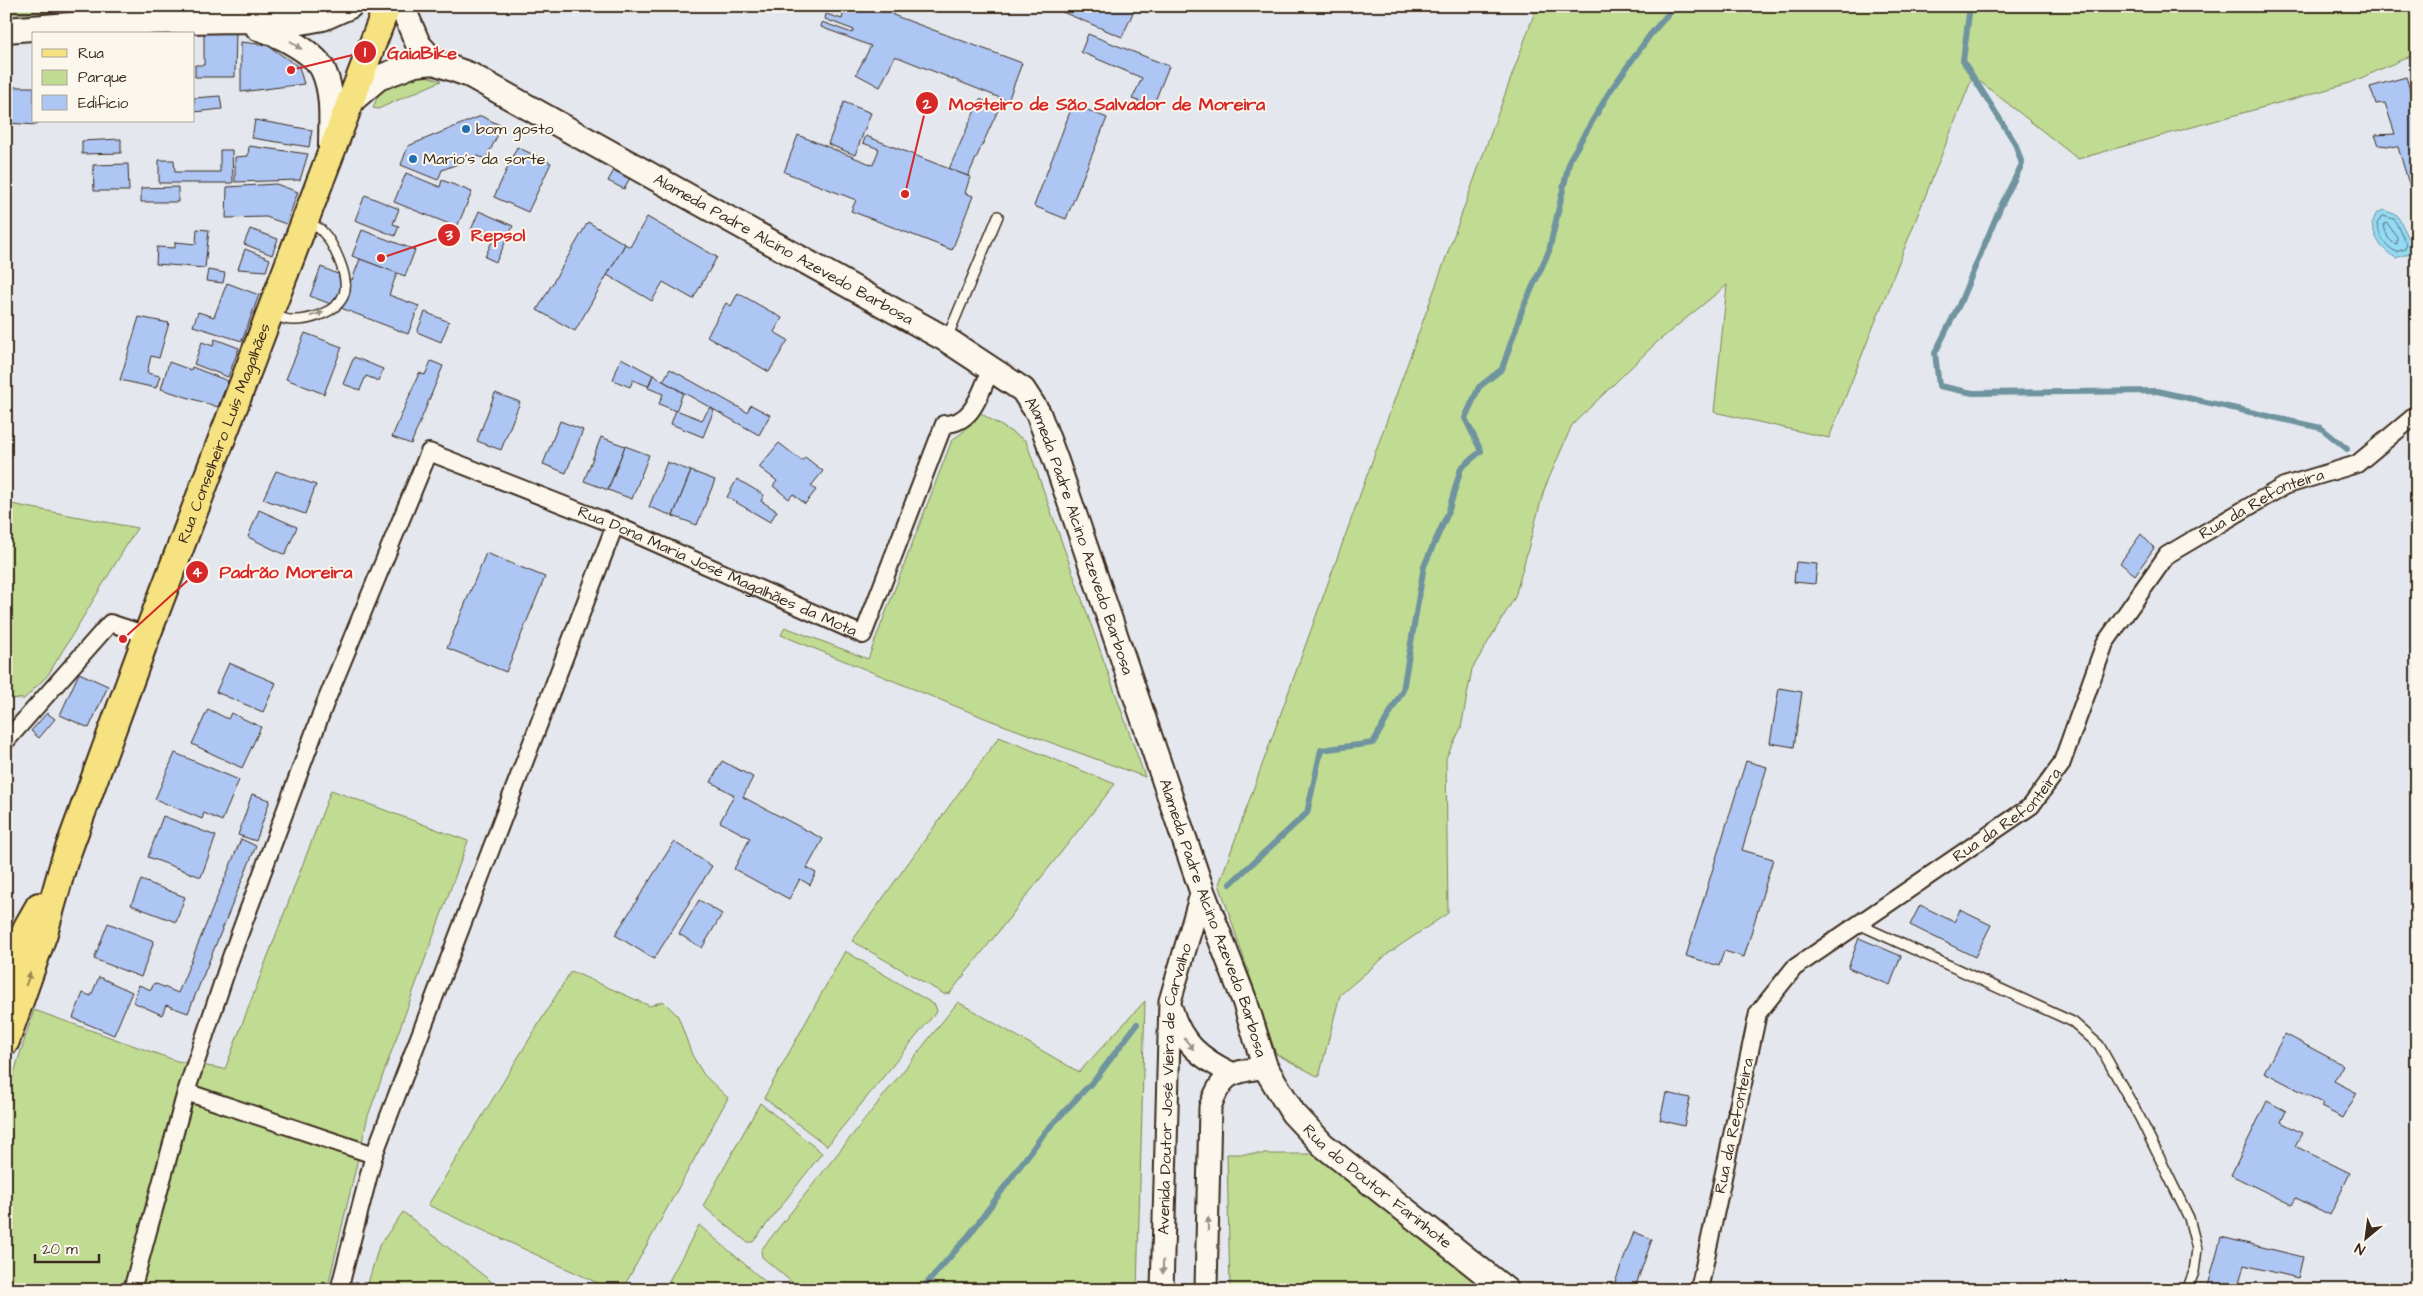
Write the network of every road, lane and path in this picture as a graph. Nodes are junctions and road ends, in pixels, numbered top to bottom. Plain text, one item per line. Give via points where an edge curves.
1 (350, 6) edge
2 (387, 6) edge
3 (402, 6) edge
4 (235, 20) junction
5 (6, 30) edge
6 (434, 62) junction
7 (351, 101) junction
8 (332, 148) junction
9 (998, 216) dead end
10 (304, 223) junction
11 (270, 314) junction
12 (947, 340) junction
13 (990, 369) junction
14 (2417, 414) edge
15 (615, 525) junction
16 (147, 635) junction
17 (6, 741) edge
18 (64, 862) junction
19 (1202, 891) junction
20 (1858, 924) junction
21 (6, 982) edge
22 (1170, 1000) junction
23 (6, 1042) edge
24 (1265, 1067) junction
25 (1231, 1073) junction
26 (186, 1092) junction
27 (374, 1155) junction
28 (132, 1290) edge
29 (338, 1290) edge
30 (1162, 1290) edge
31 (1206, 1290) edge
32 (1506, 1290) edge
33 (1699, 1290) edge
34 (2188, 1290) edge

1 - 4 main road via 322,18 301,22
2 - 7 main road, Rua Conselheiro Luís Magalhães
3 - 6 main road, Alameda Padre Alcino Azevedo Barbosa via 418,44
4 - 5 main road via 96,23
4 -> 8 main road via 288,40 324,70 331,100
6 - 7 main road, Alameda Padre Alcino Azevedo Barbosa via 399,68 378,78
6 - 12 main road, Alameda Padre Alcino Azevedo Barbosa via 470,75
7 - 8 main road, Rua Conselheiro Luís Magalhães
8 - 10 main road, Rua Conselheiro Luís Magalhães
9 - 12 lane
10 - 11 main road, Rua Conselheiro Luís Magalhães
11 -> 10 lane via 291,320 315,316 333,309 344,294 345,273 333,249 320,229
11 - 16 main road, Rua Conselheiro Luís Magalhães
12 - 13 main road, Alameda Padre Alcino Azevedo Barbosa
13 - 15 street, Rua Dona Maria José Magalhães da Mota via 967,417 955,424 944,424 862,635
13 - 19 main road, Alameda Padre Alcino Azevedo Barbosa via 1023,390 1038,413
14 - 20 street, Rua da Refonteira via 2357,464 2284,486 2167,555 2105,643 2061,765 2031,806
15 - 26 street, Rua Dona Maria José Magalhães da Mota via 429,452 324,706 231,957
15 - 27 street
16 - 17 street via 110,623
16 - 18 main road, Rua Conselheiro Luís Magalhães
18 - 21 main road, Rua Conselheiro Luís Magalhães via 20,932
23 -> 18 main road, Rua Conselheiro Luís Magalhães via 44,933
19 - 22 street, Avenida Doutor José Vieira de Carvalho
19 - 24 main road, Alameda Padre Alcino Azevedo Barbosa via 1245,1002
20 - 33 street, Rua da Refonteira via 1794,968 1758,1013
20 - 34 lane via 2073,1022 2099,1045 2190,1218 2197,1249
22 -> 25 street via 1181,1033 1191,1048 1210,1063
22 -> 30 street, Avenida Doutor José Vieira de Carvalho
24 - 25 street
24 - 32 main road, Rua do Doutor Farinhote via 1293,1113 1323,1145
31 -> 25 street via 1210,1107 1217,1089
26 - 27 street
26 - 28 street
27 - 29 street

